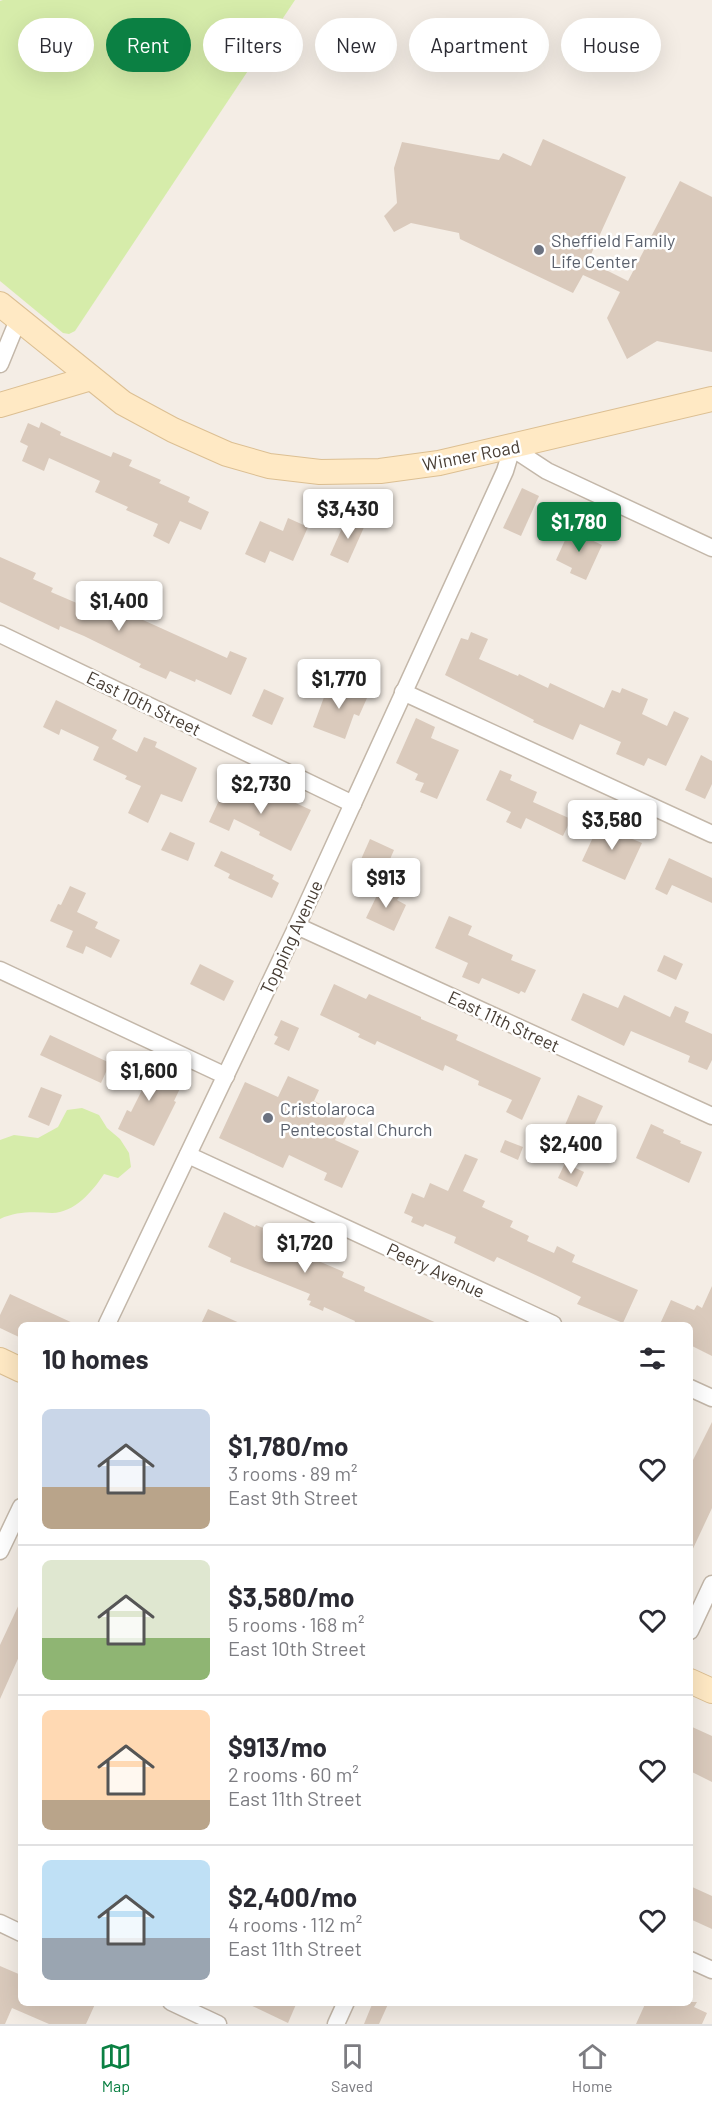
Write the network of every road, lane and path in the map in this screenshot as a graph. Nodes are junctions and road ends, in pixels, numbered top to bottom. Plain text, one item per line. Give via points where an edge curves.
1 (0, 304) edge
2 (18, 320) junction
3 (0, 364) edge
4 (91, 378) junction
5 (712, 399) edge
6 (0, 405) edge
7 (512, 448) junction
8 (712, 548) edge
9 (0, 634) edge
10 (403, 692) junction
11 (353, 804) junction
12 (712, 834) edge
13 (297, 926) junction
14 (0, 970) edge
15 (226, 1076) junction
16 (712, 1116) edge
17 (188, 1155) junction
18 (109, 1322) edge
19 (550, 1322) edge
20 (0, 1360) edge
21 (18, 1369) edge
22 (693, 1389) edge
23 (712, 1398) edge
24 (18, 1513) edge
25 (0, 1551) edge
26 (712, 1584) edge
27 (693, 1625) edge
28 (693, 1682) edge
29 (712, 1691) edge
30 (0, 1923) edge
31 (18, 1932) edge
32 (693, 1961) edge
33 (712, 1970) edge
34 (180, 2006) edge
35 (344, 2006) edge
36 (218, 2024) edge
37 (336, 2024) edge

1 - 2 main road, Winner Road
2 - 3 street
2 - 4 main road, Winner Road
4 - 6 main road
4 - 7 main road, Winner Road via 123,403 173,430 226,454 269,466 320,472 380,471
5 - 7 main road, Winner Road
7 - 8 street via 547,471
7 - 10 street, Topping Avenue
9 - 11 street, East 10th Street
10 - 11 street, Topping Avenue
10 - 12 street
11 - 13 street, Topping Avenue
13 - 15 street, Topping Avenue
13 - 16 street, East 11th Street
14 - 15 street
15 - 17 street, Topping Avenue
17 - 18 street, Topping Avenue
17 - 19 street, Peery Avenue
20 - 21 main road
22 - 23 street
24 - 25 street
26 - 27 street
28 - 29 main road
30 - 31 street
32 - 33 street
34 - 36 street
35 - 37 street

